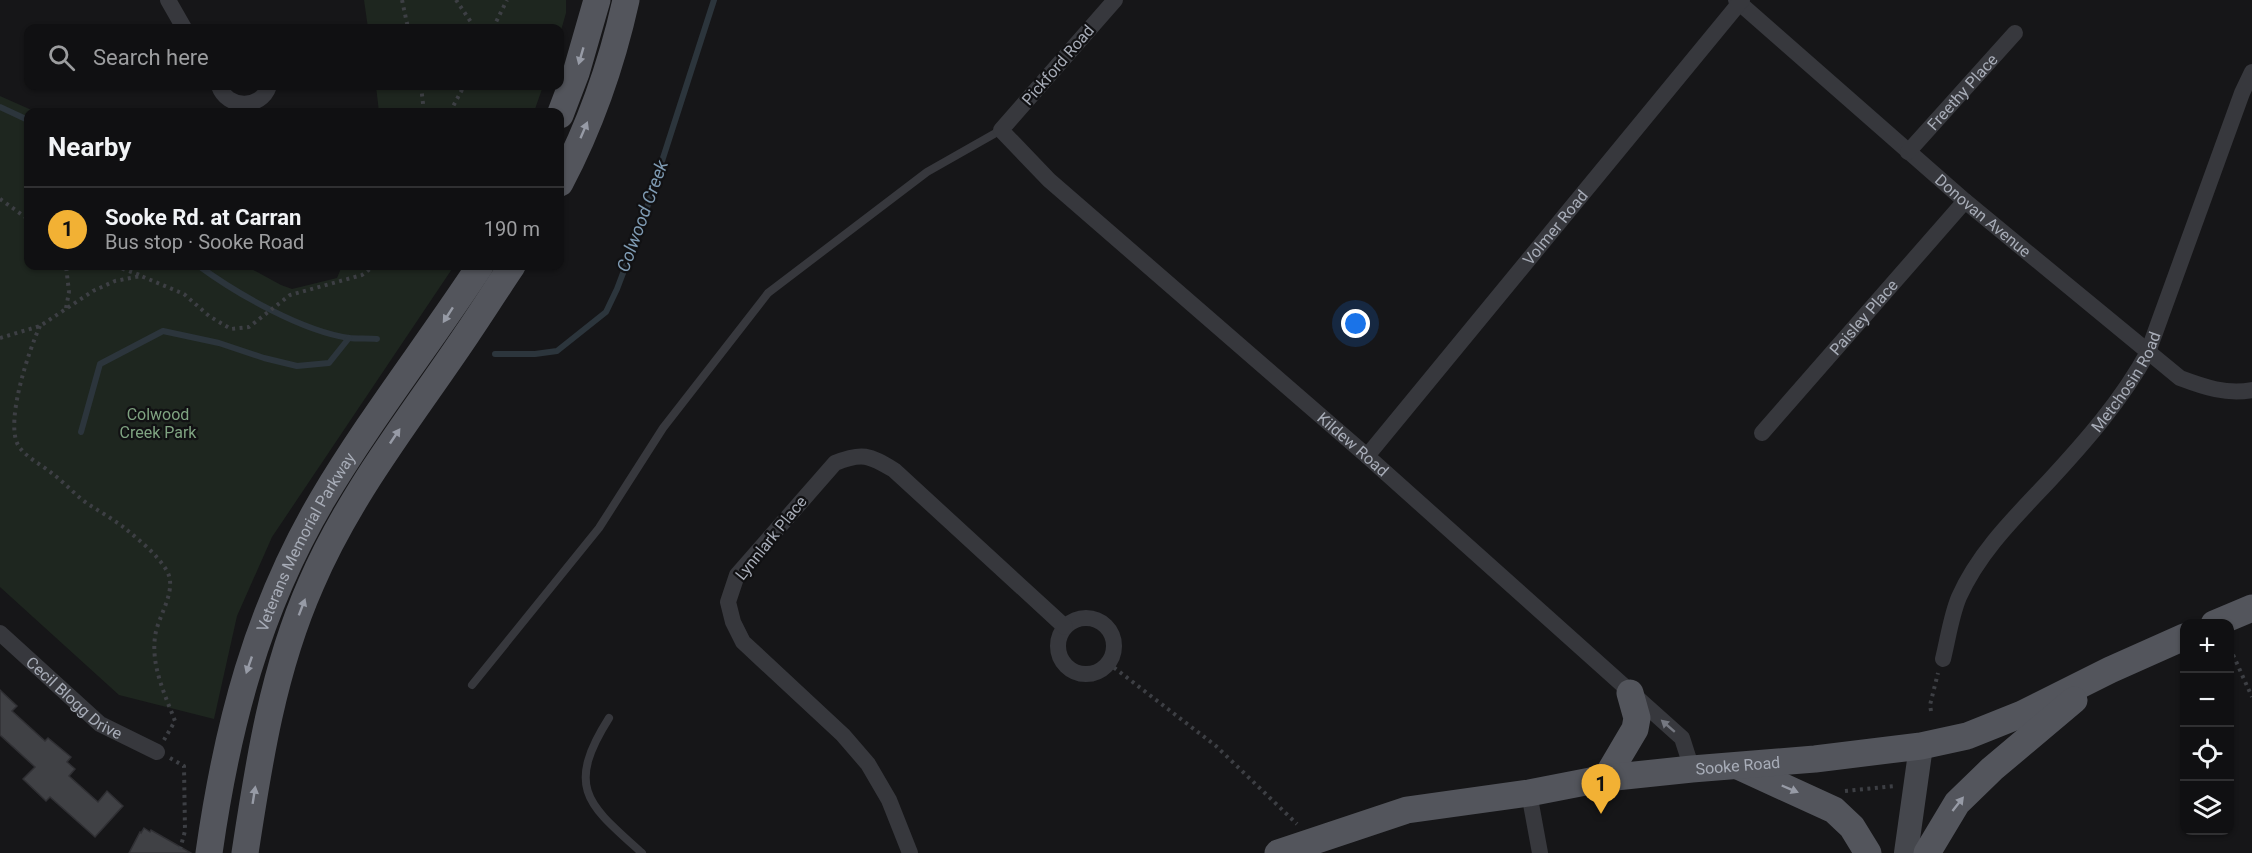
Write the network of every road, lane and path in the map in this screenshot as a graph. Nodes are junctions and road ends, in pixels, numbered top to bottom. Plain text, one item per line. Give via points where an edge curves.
1 (168, 0) edge
2 (402, 0) edge
3 (456, 0) edge
4 (507, 0) edge
5 (597, 0) edge
6 (626, 0) edge
7 (1115, 0) edge
8 (1739, 1) edge
9 (182, 24) edge
10 (407, 24) edge
11 (472, 24) edge
12 (495, 24) edge
13 (2015, 33) dead end
14 (2252, 72) edge
15 (222, 90) edge
16 (267, 90) edge
17 (421, 90) edge
18 (462, 90) edge
19 (424, 108) edge
20 (452, 108) edge
21 (562, 108) edge
22 (1001, 130) junction
23 (1908, 152) junction
24 (564, 174) edge
25 (0, 199) edge
26 (1965, 201) junction
27 (24, 216) edge
28 (66, 270) edge
29 (125, 270) edge
30 (369, 270) edge
31 (477, 270) edge
32 (509, 270) edge
33 (141, 276) junction
34 (66, 309) junction
35 (40, 326) junction
36 (0, 338) edge
37 (2148, 352) junction
38 (2252, 390) edge
39 (1762, 433) dead end
40 (1367, 456) junction
41 (2252, 608) edge
42 (2226, 619) edge
43 (1065, 627) junction
44 (0, 633) edge
45 (2180, 639) edge
46 (1943, 659) joint
47 (2234, 659) edge
48 (1108, 663) junction
49 (2110, 670) junction
50 (472, 685) dead end
51 (1630, 693) junction
52 (2252, 697) edge
53 (1931, 711) dead end
54 (609, 718) dead end
55 (1921, 746) junction
56 (157, 752) junction
57 (1737, 765) junction
58 (1692, 769) junction
59 (1606, 778) junction
60 (1895, 786) dead end
61 (1842, 791) dead end
62 (1529, 793) junction
63 (1314, 841) junction
64 (179, 853) edge
65 (209, 853) edge
66 (245, 853) edge
67 (642, 853) edge
68 (910, 853) edge
69 (1278, 853) edge
70 (1540, 853) edge
71 (1868, 853) edge
72 (1906, 853) edge
73 (1927, 853) edge

1 - 9 street
2 - 10 path
3 - 11 path
4 - 12 path
5 -> 21 main road
24 -> 6 main road via 597,99
7 - 22 street, Pickford Road
8 - 23 street, Donovan Avenue
8 - 40 street, Volmer Road
13 - 23 street, Freethy Place
14 - 37 street, Metchosin Road
15 - 16 street via 238,104 261,99
17 - 19 path
18 - 20 path
22 - 40 street, Kildew Road via 1049,180
22 - 50 lane via 927,172 768,293 663,428 599,528
23 - 26 street, Donovan Avenue
25 - 27 path
26 - 37 street, Donovan Avenue
26 - 39 street, Paisley Place
28 - 34 path
29 - 33 path
30 - 33 path via 290,295 249,327 231,329 183,294
31 -> 65 main road, Veterans Memorial Parkway via 348,458 294,555 244,678 219,785
66 -> 32 main road, Veterans Memorial Parkway via 274,690 310,585 359,491
33 - 34 path via 115,281
34 - 35 path
35 - 36 path
35 - 56 path via 18,397 18,446 86,503 135,537 160,561 171,581 154,646 175,721
37 - 38 street, Donovan Avenue via 2180,378 2214,390
37 - 46 street, Metchosin Road via 2131,383 2095,428 1979,561 1958,598
40 - 51 street, Kildew Road
41 - 42 main road
43 - 48 street via 1075,620 1099,621 1113,640 1114,652
43 - 48 street via 1058,651 1073,671 1086,674
43 - 68 street, Lynnlark Place via 894,470 872,457 855,455 835,463 737,575 728,602 743,642 843,735 868,764 889,800
44 - 56 street, Cecil Blogg Drive via 100,724
45 - 49 main road, Sooke Road
46 - 53 path
47 - 52 path
48 - 63 path via 1216,746
49 - 55 main road, Sooke Road via 2022,714 1967,736
73 -> 49 main road via 1957,803
58 -> 51 street, Kildew Road via 1682,738
51 - 59 main road via 1637,718 1635,729
54 - 67 lane via 590,752 586,789 599,814
55 - 57 main road, Sooke Road
55 - 72 main road
56 - 64 path via 184,766 185,831
57 - 58 main road, Sooke Road
57 -> 71 main road via 1834,810 1852,827
58 - 59 main road, Sooke Road
59 - 62 main road, Sooke Road
60 - 61 path
62 - 63 main road, Sooke Road via 1407,810
62 - 70 street
63 - 69 main road, Sooke Road

